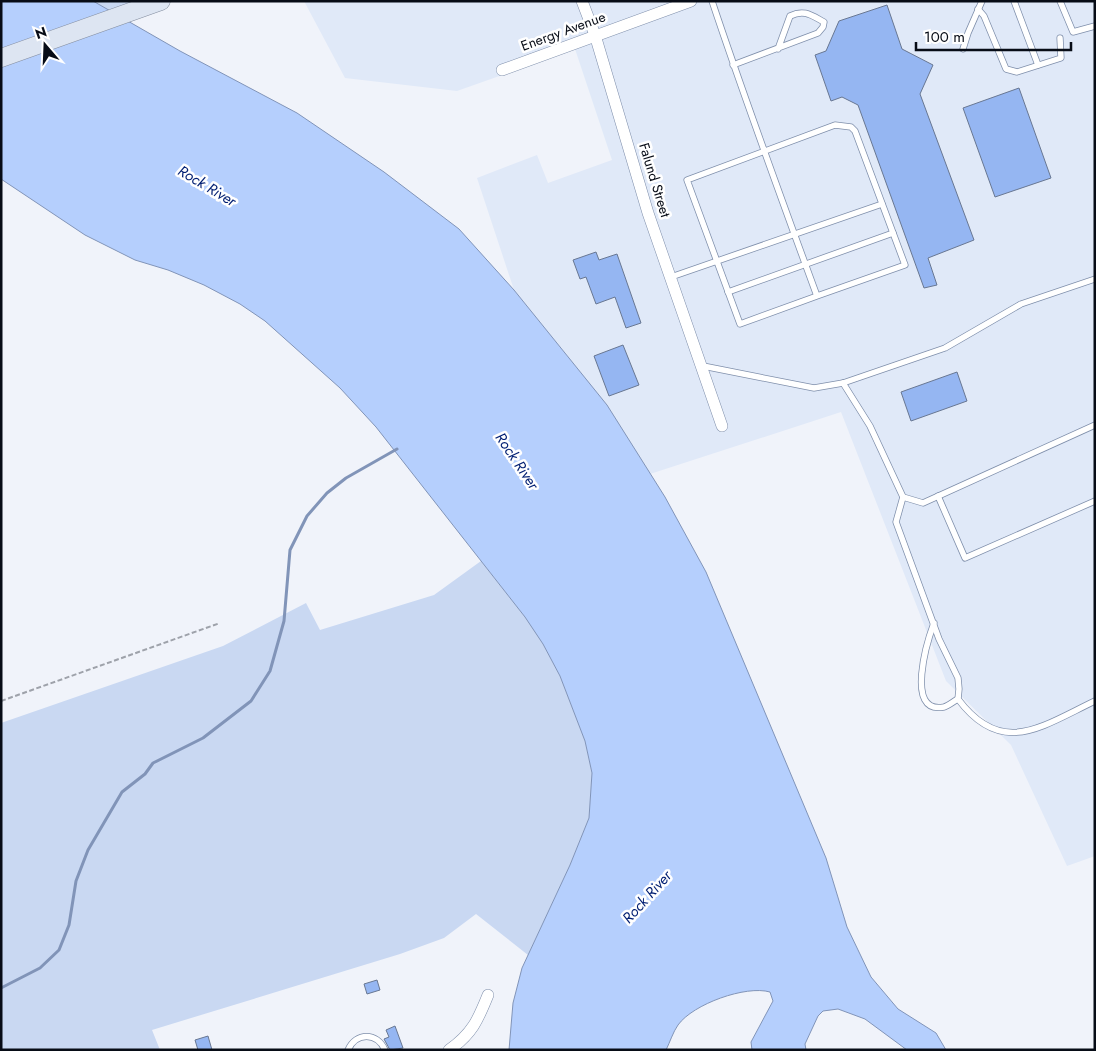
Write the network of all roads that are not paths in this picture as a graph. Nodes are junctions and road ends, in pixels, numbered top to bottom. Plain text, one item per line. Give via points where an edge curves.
1 (161, 1) edge
2 (582, 1) edge
3 (691, 1) edge
4 (712, 1) edge
5 (982, 1) edge
6 (1014, 1) edge
7 (1060, 1) edge
8 (978, 9) junction
9 (1095, 26) edge
10 (595, 35) junction
11 (1060, 38) dead end
12 (778, 49) junction
13 (963, 49) dead end
14 (1, 58) edge
15 (734, 65) junction
16 (1038, 65) junction
17 (502, 70) dead end
18 (764, 152) junction
19 (882, 204) junction
20 (893, 233) junction
21 (794, 234) junction
22 (717, 261) junction
23 (805, 263) junction
24 (671, 277) junction
25 (1095, 279) edge
26 (728, 292) junction
27 (817, 296) junction
28 (703, 366) junction
29 (843, 383) junction
30 (1095, 425) edge
31 (722, 426) dead end
32 (938, 496) junction
33 (903, 497) junction
34 (1095, 500) edge
35 (934, 623) junction
36 (958, 699) junction
37 (1095, 701) edge
38 (488, 994) dead end
39 (348, 1050) edge
40 (385, 1050) edge
41 (449, 1050) edge

1 - 14 main road
2 - 10 street, Falund Street
3 - 10 street, Energy Avenue
4 - 15 lane
5 - 8 lane
6 - 16 lane
7 - 9 lane via 1073,32
8 - 13 lane
8 - 16 lane via 1006,69 1017,72
10 - 17 street, Energy Avenue
10 - 24 street, Falund Street via 648,213
11 - 16 lane via 1061,58
12 - 12 lane via 818,33 824,22 806,13 790,16
12 - 15 lane
15 - 18 lane
18 - 19 lane via 834,125 851,126
18 - 21 lane
18 - 22 lane via 687,180
19 - 20 lane
19 - 21 lane
20 - 23 lane
20 - 27 lane via 905,265
21 - 22 lane
21 - 23 lane
22 - 24 lane
22 - 26 lane
23 - 26 lane
23 - 27 lane
24 - 28 street, Falund Street
25 - 29 lane via 1021,304 945,348
26 - 27 lane via 740,324
28 - 29 lane via 814,388
28 - 31 street, Falund Street
29 - 33 lane via 870,426
30 - 32 lane
32 - 33 lane via 923,503
32 - 34 lane via 966,558
33 - 35 lane via 896,522
35 - 36 lane via 958,678
35 - 36 lane via 928,637 921,678 924,697 930,704 944,707
36 - 37 lane via 985,725 998,732 1011,733 1038,728
38 - 41 street via 477,1023 464,1040
39 - 40 lane via 351,1043 369,1036 376,1037

